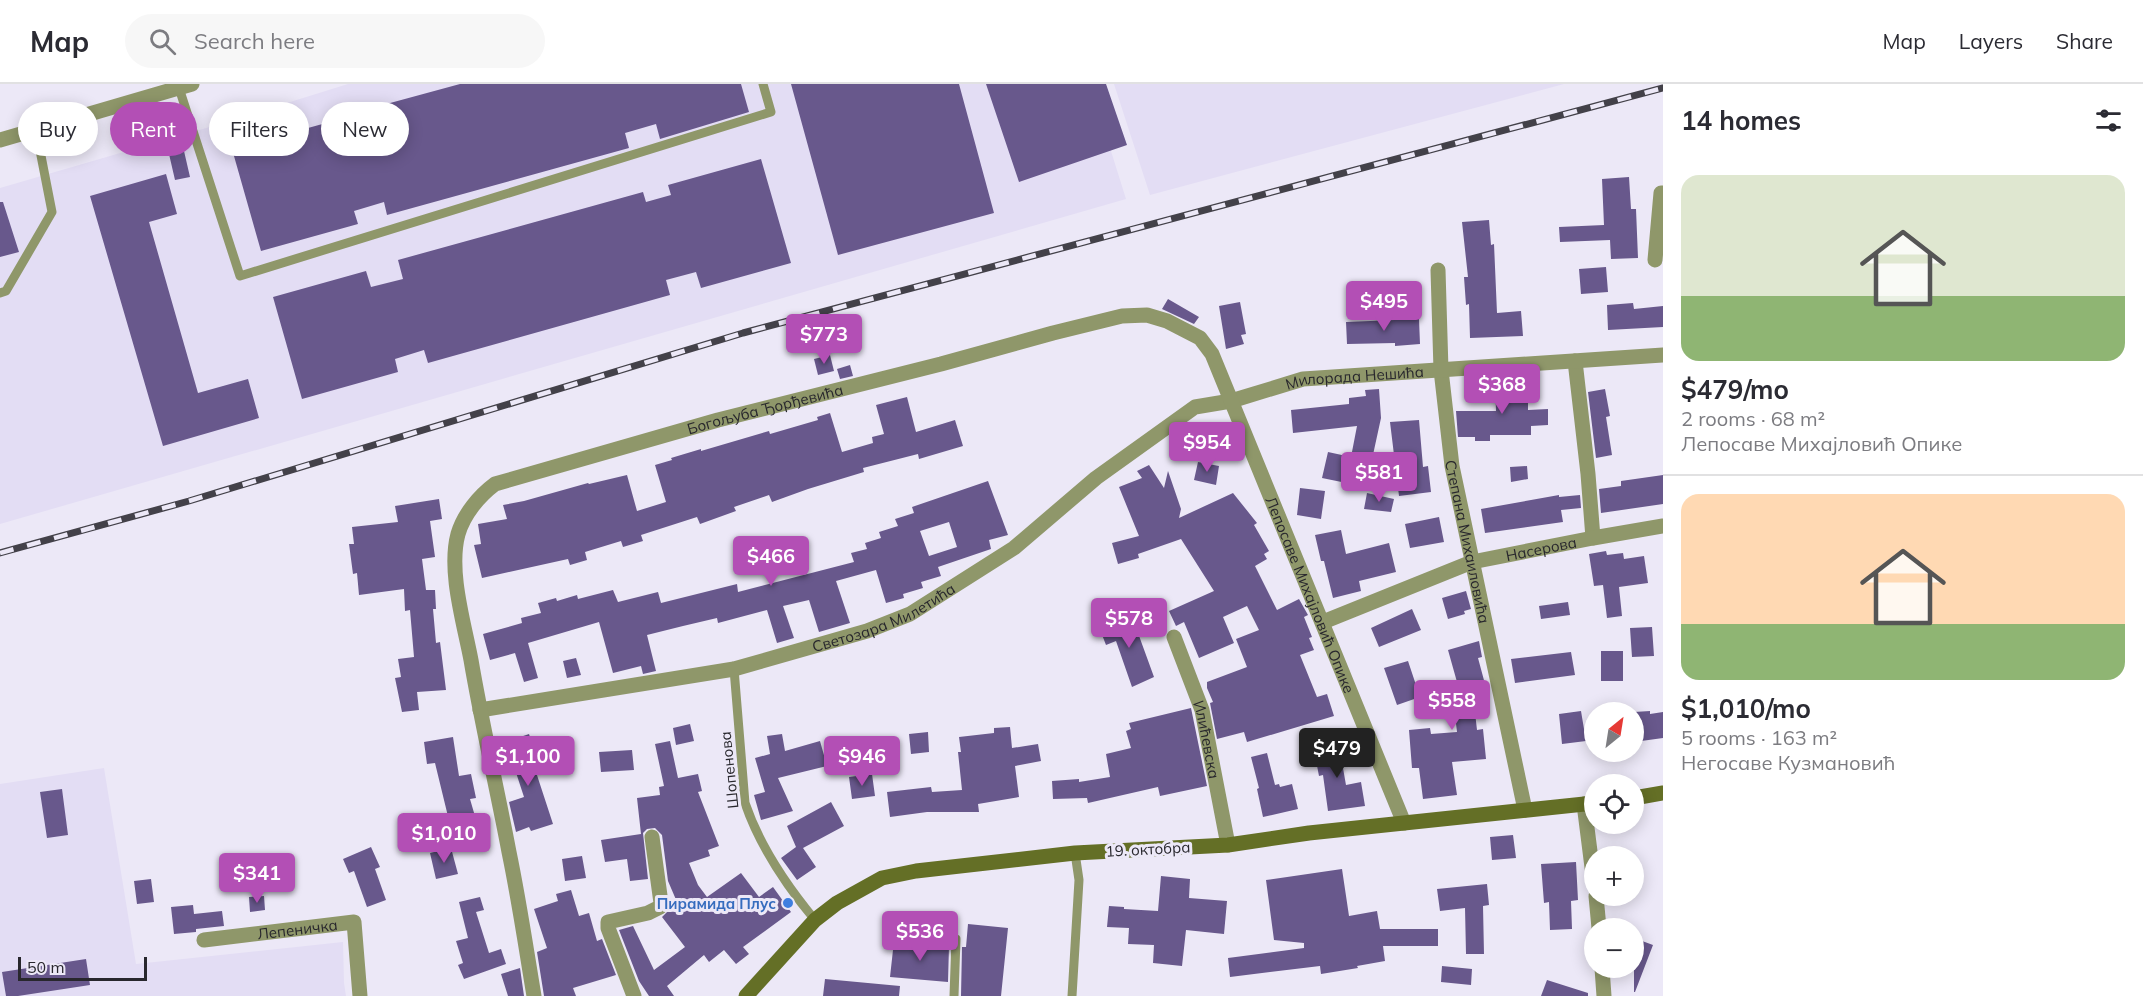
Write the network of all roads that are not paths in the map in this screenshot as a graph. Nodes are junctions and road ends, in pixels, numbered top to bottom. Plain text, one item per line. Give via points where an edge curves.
1 (763, 84) edge
2 (185, 86) edge
3 (98, 112) edge
4 (18, 135) edge
5 (0, 140) edge
6 (41, 156) edge
7 (1663, 193) edge
8 (1655, 260) dead end
9 (1438, 270) dead end
10 (0, 293) edge
11 (1663, 355) edge
12 (1575, 362) junction
13 (1441, 370) junction
14 (1230, 401) junction
15 (1663, 526) edge
16 (1593, 537) junction
17 (1472, 562) junction
18 (1323, 622) junction
19 (1174, 637) dead end
20 (734, 669) junction
21 (480, 710) junction
22 (1663, 793) edge
23 (1644, 796) edge
24 (1584, 804) edge
25 (1526, 810) junction
26 (1404, 823) junction
27 (652, 837) dead end
28 (1228, 845) junction
29 (1075, 853) junction
30 (815, 920) junction
31 (913, 935) dead end
32 (204, 940) dead end
33 (1603, 978) edge
34 (360, 996) edge
35 (534, 996) edge
36 (634, 996) edge
37 (746, 996) edge
38 (954, 996) edge
39 (1072, 996) edge
40 (1604, 996) edge

1 - 2 lane via 771,112 240,276
2 - 3 street
4 - 5 street
6 - 10 lane via 52,212 6,291
7 - 8 street
9 - 13 street, Степана Михаиловића
11 - 12 street, Милорада Нешића
12 - 13 street, Милорада Нешића
12 - 16 street
13 - 14 street, Милорада Нешића via 1304,379
13 - 17 street, Степана Михаиловића via 1452,466
14 - 18 street, Лепосаве Михајловић Опике
14 - 20 street, Светозара Милетића via 1195,407 1096,478 1014,548 910,614 867,631
14 - 21 street, Богољуба Ђорђевића via 1223,377 1200,338 1147,315 1122,316 718,420 495,484 470,508 458,534 456,556
15 - 16 street, Насерова
16 - 17 street, Насерова
17 - 18 street, Насерова
17 - 25 street, Степана Михаиловића
18 - 26 street, Лепосаве Михајловић Опике
19 - 28 street, Илићевска via 1202,710
20 - 21 street, Светозара Милетића
20 - 30 lane, Шопенова via 745,803 770,859
21 - 35 street, Богољуба Ђорђевића
22 - 23 street
24 - 25 street, 19. октобра
25 - 26 street, 19. октобра
26 - 28 street, 19. октобра
27 - 36 street via 660,908 608,922
28 - 29 street, 19. октобра
29 - 30 street, 19. октобра via 882,878
29 - 39 lane via 1079,880
30 - 37 street, 19. октобра
31 - 38 lane via 956,939
32 - 34 street, Лепеничка via 354,922
33 - 40 street

